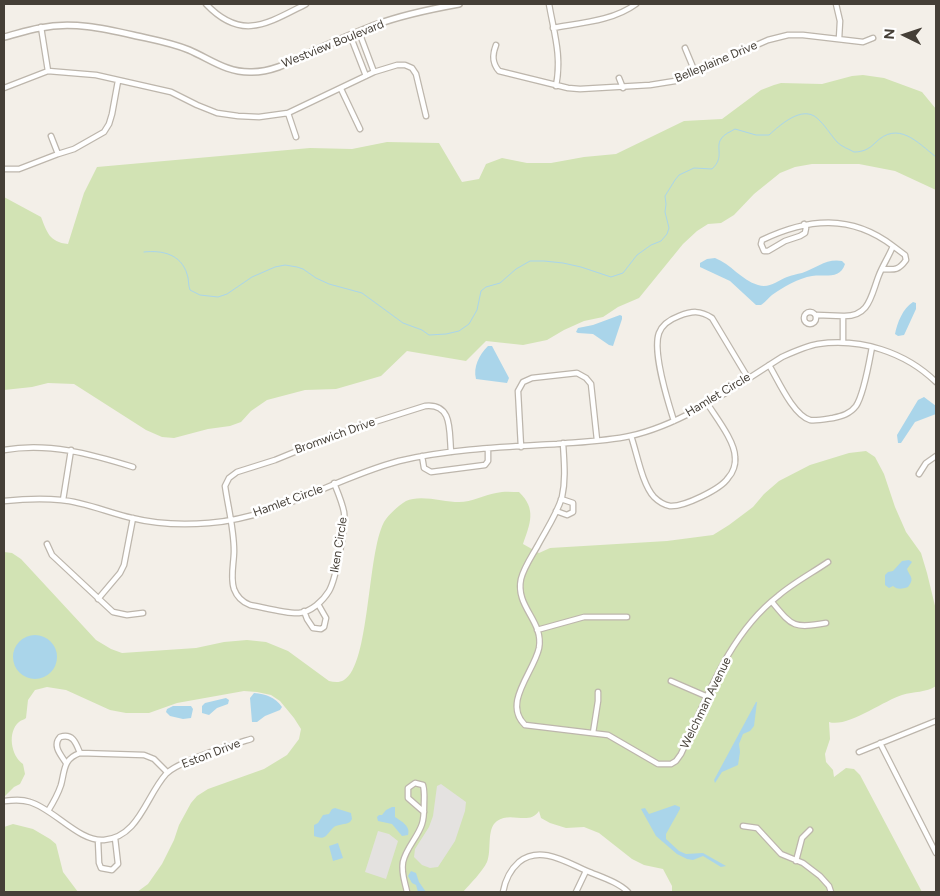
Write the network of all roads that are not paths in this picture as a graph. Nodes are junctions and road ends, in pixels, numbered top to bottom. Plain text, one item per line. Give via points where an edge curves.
1 (206, 4) edge
2 (306, 4) edge
3 (459, 4) edge
4 (549, 4) edge
5 (636, 4) edge
6 (836, 4) edge
7 (443, 5) edge
8 (41, 27) junction
9 (553, 28) junction
10 (359, 32) junction
11 (350, 36) junction
12 (4, 37) edge
13 (873, 38) dead end
14 (839, 40) junction
15 (496, 45) dead end
16 (685, 48) dead end
17 (48, 71) junction
18 (374, 72) junction
19 (695, 72) junction
20 (366, 76) junction
21 (620, 78) dead end
22 (118, 81) junction
23 (556, 86) junction
24 (4, 88) edge
25 (623, 88) junction
26 (341, 89) junction
27 (288, 114) junction
28 (426, 116) dead end
29 (360, 129) dead end
30 (51, 136) dead end
31 (296, 137) dead end
32 (58, 154) junction
33 (4, 169) edge
34 (804, 224) junction
35 (781, 231) junction
36 (785, 241) junction
37 (893, 246) junction
38 (883, 269) junction
39 (817, 315) dead end
40 (843, 316) junction
41 (843, 342) junction
42 (872, 347) junction
43 (769, 365) junction
44 (748, 378) junction
45 (936, 382) edge
46 (707, 403) junction
47 (674, 421) junction
48 (631, 436) junction
49 (597, 440) junction
50 (563, 443) junction
51 (521, 447) junction
52 (488, 449) junction
53 (4, 450) edge
54 (71, 450) junction
55 (451, 452) junction
56 (422, 456) junction
57 (936, 456) edge
58 (134, 466) dead end
59 (919, 474) dead end
60 (334, 484) junction
61 (561, 499) junction
62 (63, 500) junction
63 (4, 501) edge
64 (556, 511) junction
65 (133, 518) junction
66 (230, 520) junction
67 (47, 544) dead end
68 (828, 562) dead end
69 (98, 599) junction
70 (772, 602) junction
71 (318, 604) junction
72 (304, 611) junction
73 (143, 613) dead end
74 (627, 617) dead end
75 (826, 623) dead end
76 (537, 630) junction
77 (671, 681) dead end
78 (598, 692) dead end
79 (708, 697) junction
80 (936, 721) edge
81 (593, 733) junction
82 (251, 739) dead end
83 (880, 743) junction
84 (859, 752) dead end
85 (80, 753) junction
86 (66, 763) junction
87 (167, 772) junction
88 (4, 801) edge
89 (48, 811) junction
90 (424, 812) junction
91 (743, 826) dead end
92 (810, 830) dead end
93 (115, 838) junction
94 (98, 840) junction
95 (936, 853) edge
96 (796, 861) junction
97 (586, 870) junction
98 (406, 884) junction
99 (407, 892) edge
100 (411, 892) edge
101 (502, 892) edge
102 (576, 892) edge
103 (628, 892) edge
104 (831, 892) edge

1 - 2 street via 232,23 253,27
3 - 7 street, Westview Boulevard
4 - 9 street
5 - 9 street via 606,18
6 - 14 street via 840,21
7 - 10 street, Westview Boulevard
8 - 11 street, Westview Boulevard via 66,25 111,30 168,43 190,50 217,65 252,72 287,64
8 - 12 street, Westview Boulevard
8 - 17 street
9 - 23 street via 559,58
10 - 11 street, Westview Boulevard
10 - 18 street
11 - 20 street
13 - 14 street, Belleplaine Drive via 863,42
14 - 19 street, Belleplaine Drive via 788,35 768,40
15 - 23 street, Belleplaine Drive via 493,62 499,71
16 - 19 street
17 - 22 street via 96,75
17 - 24 street
18 - 20 street
18 - 28 street via 397,65 412,68
19 - 25 street, Belleplaine Drive via 662,84
20 - 26 street
21 - 25 street
22 - 27 street via 171,92 217,113 259,117
22 - 32 street via 112,114 104,132 74,150
23 - 25 street, Belleplaine Drive
26 - 27 street
26 - 29 street
27 - 31 street
30 - 32 street
32 - 33 street via 19,169
34 - 35 street
34 - 36 street via 805,233
34 - 37 street via 829,222 853,225 879,235
35 - 36 street
35 - 36 street via 762,240 761,244 764,251
37 - 38 street
37 - 38 street via 905,255 906,260 896,270
38 - 40 street via 868,305 862,312
39 - 40 street
40 - 41 street
41 - 42 street, Hamlet Circle
41 - 43 street, Hamlet Circle via 797,350
42 - 43 street via 856,407 849,414 830,418 811,420 800,415
42 - 45 street, Hamlet Circle via 906,359
43 - 44 street, Hamlet Circle
44 - 46 street, Hamlet Circle
44 - 47 street via 712,318 694,311 664,325 657,340 661,379
46 - 47 street, Hamlet Circle
46 - 48 street via 736,458 728,480 695,499 670,506 654,497
47 - 48 street, Hamlet Circle
48 - 49 street, Hamlet Circle
49 - 50 street, Hamlet Circle
49 - 51 street via 591,384 577,373 523,382 518,391
50 - 51 street, Hamlet Circle
50 - 61 street, Welchman Avenue via 565,466
51 - 52 street, Hamlet Circle
52 - 55 street, Hamlet Circle
52 - 56 street via 485,465 431,472 424,468
53 - 54 street via 31,447
54 - 58 street
54 - 62 street
55 - 56 street, Hamlet Circle
55 - 66 street, Bromwich Drive via 448,417 442,409 434,405 425,406 386,418 237,472 229,478 226,486
56 - 60 street, Hamlet Circle
57 - 59 street
60 - 66 street, Hamlet Circle via 293,502
60 - 71 street, Iken Circle via 341,501 344,526 329,591
61 - 64 street, Welchman Avenue
61 - 64 street via 573,503 573,512 567,515
62 - 63 street, Hamlet Circle
62 - 65 street, Hamlet Circle
64 - 76 street, Welchman Avenue via 521,578 522,602
65 - 66 street, Hamlet Circle via 183,523
65 - 69 street via 124,565
66 - 72 street via 233,582 238,598 250,605 299,613
67 - 69 street via 52,555
68 - 70 street, Welchman Avenue
69 - 73 street via 119,614
70 - 75 street via 793,624
70 - 79 street, Welchman Avenue via 738,638
71 - 72 street
71 - 72 street via 326,618 321,629 313,628
74 - 76 street via 584,617
76 - 81 street, Welchman Avenue via 539,646 517,700 517,715 525,725
77 - 79 street
78 - 81 street
79 - 81 street, Welchman Avenue via 681,754 671,764 658,764 616,738
80 - 83 street
82 - 87 street, Eston Drive
83 - 84 street
83 - 95 street
85 - 86 street
85 - 86 street via 74,739 60,737 56,745
85 - 87 street via 144,755 154,759
86 - 89 street
87 - 93 street, Eston Drive via 134,825
88 - 89 street via 31,802
89 - 94 street
90 - 90 street via 423,786 415,783 408,788 408,798
90 - 98 street via 422,826 404,856 402,870
91 - 96 street via 757,828 781,854
92 - 96 street via 802,838
93 - 94 street, Eston Drive
93 - 94 street via 118,864 112,870 101,868
96 - 104 street via 820,876
97 - 101 street via 535,854 514,867
97 - 102 street
97 - 103 street
98 - 99 street
98 - 100 street

